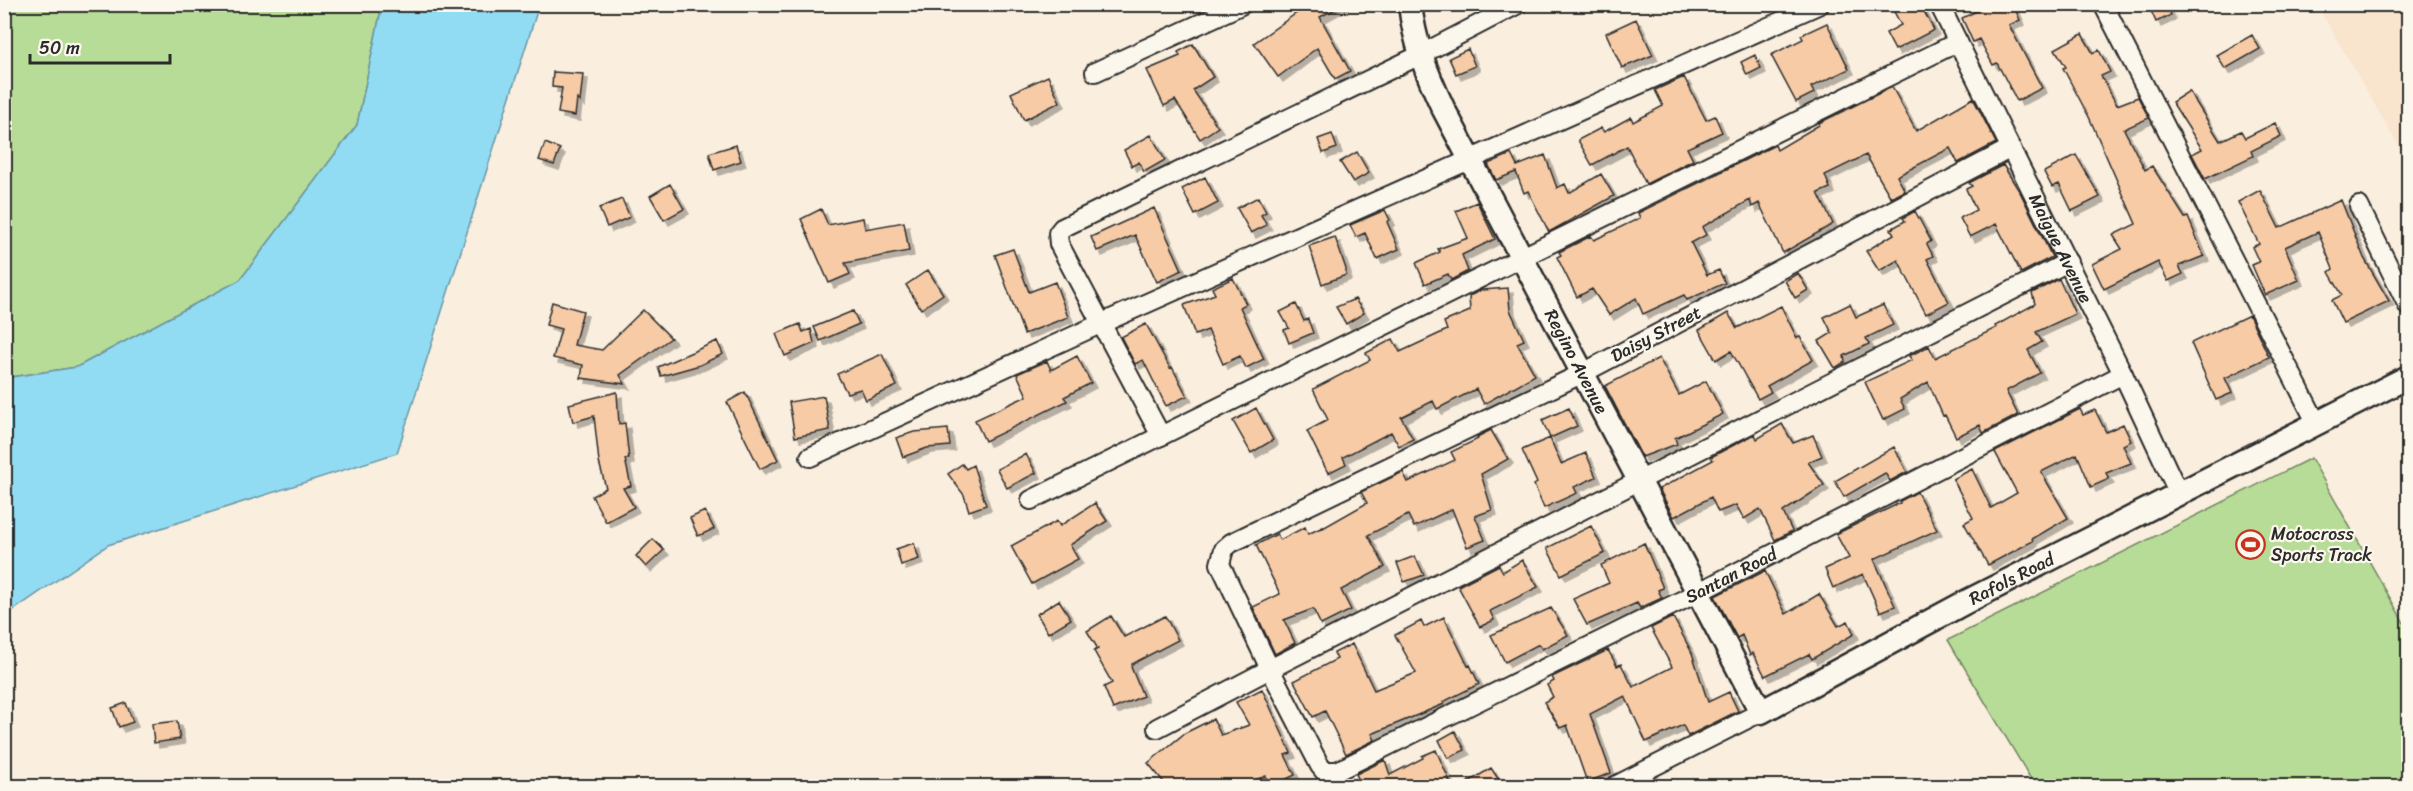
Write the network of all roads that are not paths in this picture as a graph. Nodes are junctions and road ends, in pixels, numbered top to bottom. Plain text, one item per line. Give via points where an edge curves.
1 (1243, 4) edge
2 (1410, 4) edge
3 (1518, 4) edge
4 (1820, 4) edge
5 (1939, 4) edge
6 (2103, 4) edge
7 (1958, 42) junction
8 (1420, 55) junction
9 (1095, 72) dead end
10 (2011, 148) junction
11 (1469, 159) junction
12 (2359, 206) dead end
13 (1522, 259) junction
14 (2067, 262) junction
15 (2409, 306) edge
16 (1100, 324) junction
17 (1581, 374) junction
18 (2123, 374) junction
19 (2409, 377) edge
20 (2317, 424) junction
21 (1161, 436) junction
22 (810, 457) dead end
23 (1638, 482) junction
24 (2179, 494) junction
25 (1031, 500) dead end
26 (1697, 593) junction
27 (1270, 669) junction
28 (1761, 712) junction
29 (1158, 728) dead end
30 (1615, 786) edge

1 - 9 street
2 - 8 street, Regino Avenue
3 - 8 street
4 - 11 street
5 - 7 street, Maigue Avenue
6 - 20 street
7 - 10 street, Maigue Avenue
7 - 13 street
8 - 11 street, Regino Avenue
8 - 16 street via 1062,228 1058,233 1059,244
10 - 14 street, Maigue Avenue
10 - 17 street, Daisy Street
11 - 13 street, Regino Avenue
11 - 16 street
12 - 15 street
13 - 17 street, Regino Avenue
13 - 21 street
14 - 18 street, Maigue Avenue
14 - 23 street
16 - 21 street
16 - 22 street
17 - 23 street, Regino Avenue
17 - 27 street, Daisy Street via 1224,549 1220,564
18 - 24 street, Maigue Avenue
18 - 26 street, Santan Road
19 - 20 street, Rafols Road
20 - 24 street, Rafols Road
21 - 25 street
23 - 26 street, Regino Avenue
23 - 27 street
24 - 28 street, Rafols Road
26 - 27 street, Santan Road via 1337,771 1324,771 1320,766
26 - 28 street, Regino Avenue
27 - 29 street
28 - 30 street, Rafols Road

